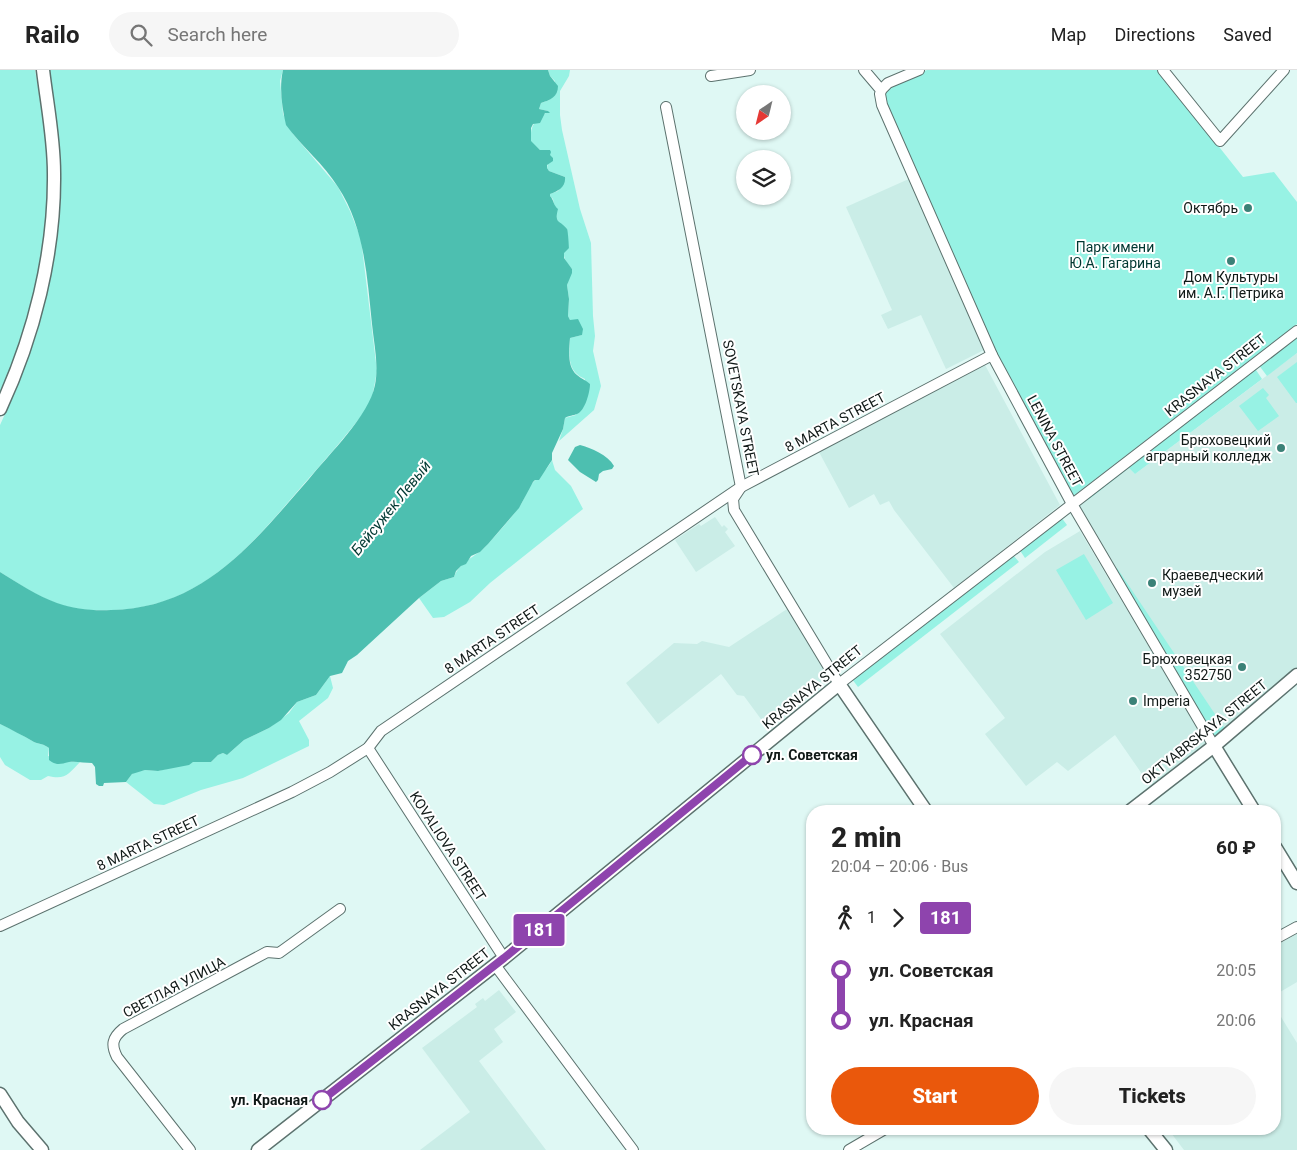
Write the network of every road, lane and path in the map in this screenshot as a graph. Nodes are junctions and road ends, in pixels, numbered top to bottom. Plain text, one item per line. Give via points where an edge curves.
1 (43, 70) edge
2 (750, 70) edge
3 (864, 70) edge
4 (919, 70) edge
5 (1163, 70) edge
6 (1284, 70) edge
7 (904, 73) edge
8 (711, 76) dead end
9 (881, 90) junction
10 (666, 107) dead end
11 (1297, 331) edge
12 (992, 354) junction
13 (0, 409) edge
14 (742, 487) junction
15 (1072, 504) junction
16 (1297, 675) edge
17 (839, 684) junction
18 (1214, 746) junction
19 (368, 748) junction
20 (922, 805) edge
21 (1138, 805) edge
22 (1250, 805) edge
23 (1281, 857) edge
24 (1297, 883) edge
25 (340, 909) dead end
26 (0, 926) edge
27 (1297, 927) edge
28 (1281, 936) edge
29 (499, 962) junction
30 (0, 1094) edge
31 (875, 1135) edge
32 (1154, 1135) edge
33 (42, 1150) edge
34 (190, 1150) edge
35 (258, 1150) edge
36 (633, 1150) edge
37 (849, 1150) edge
38 (1166, 1150) edge

1 - 13 street via 53,154 52,218 47,262 24,350
2 - 8 street
3 - 9 street, LENINA STREET
4 - 7 street
5 - 6 street via 1220,141
7 - 9 street
9 - 12 street, LENINA STREET via 882,105
10 - 14 street, SOVETSKAYA STREET
11 - 15 street, KRASNAYA STREET
12 - 14 street, 8 MARTA STREET
12 - 15 street, LENINA STREET
14 - 17 street, SOVETSKAYA STREET via 733,499 734,510
14 - 19 street, 8 MARTA STREET via 381,731
15 - 17 street, KRASNAYA STREET
15 - 18 street, LENINA STREET
16 - 18 street, OKTYABRSKAYA STREET
17 - 20 street, SOVETSKAYA STREET
17 - 29 street, KRASNAYA STREET
18 - 21 street, OKTYABRSKAYA STREET
18 - 22 street, LENINA STREET
19 - 26 street, 8 MARTA STREET via 292,792
19 - 29 street, KOVALIOVA STREET
23 - 24 street
25 - 34 street, СВЕТЛАЯ УЛИЦА via 279,953 267,952 116,1035 112,1048 117,1057
27 - 28 street
29 - 35 street, KRASNAYA STREET
29 - 36 street, KOVALIOVA STREET
30 - 33 street
31 - 37 street
32 - 38 street

